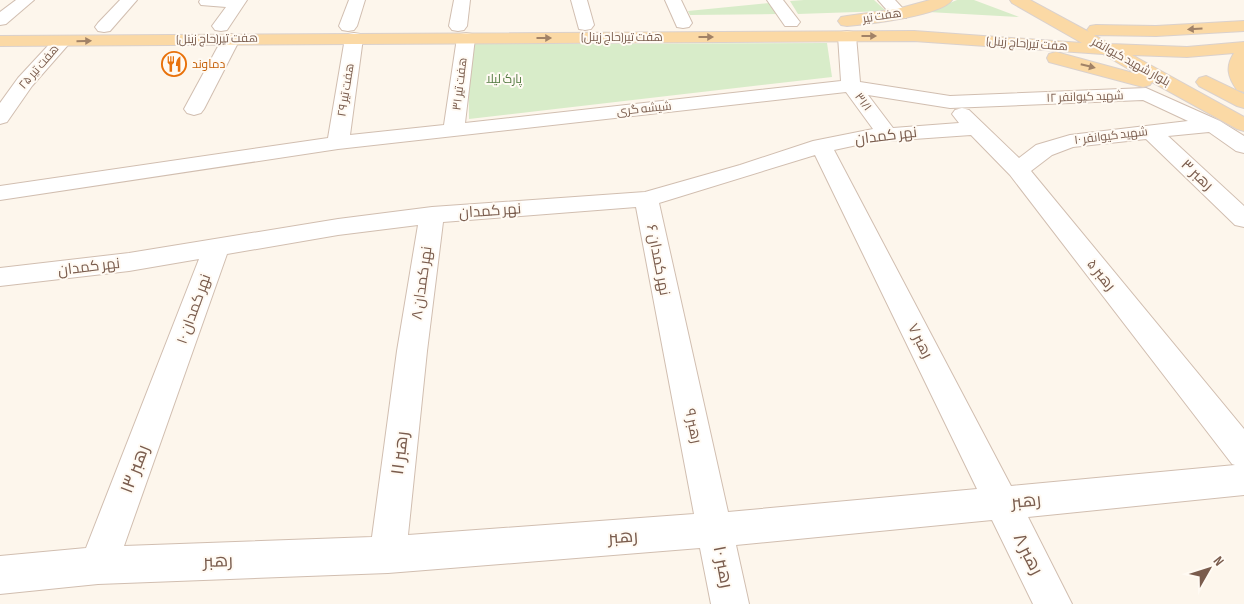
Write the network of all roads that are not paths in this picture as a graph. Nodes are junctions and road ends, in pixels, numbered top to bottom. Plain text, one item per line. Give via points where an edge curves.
1 (26, 0) edge
2 (129, 0) edge
3 (357, 0) edge
4 (462, 0) edge
5 (579, 0) edge
6 (673, 0) edge
7 (775, 0) edge
8 (886, 0) edge
9 (944, 0) edge
10 (1018, 0) edge
11 (1053, 0) edge
12 (239, 1) edge
13 (207, 2) dead end
14 (902, 18) junction
15 (0, 20) edge
16 (791, 22) junction
17 (683, 23) junction
18 (585, 25) junction
19 (1009, 26) dead end
20 (1244, 26) edge
21 (104, 27) junction
22 (0, 28) edge
23 (1038, 28) dead end
24 (847, 29) junction
25 (1072, 29) junction
26 (1110, 30) junction
27 (351, 32) junction
28 (462, 32) junction
29 (226, 33) junction
30 (914, 36) junction
31 (62, 41) junction
32 (0, 42) edge
33 (990, 42) junction
34 (1244, 47) edge
35 (1106, 49) junction
36 (1148, 51) junction
37 (1244, 53) edge
38 (851, 86) junction
39 (1244, 86) edge
40 (950, 102) junction
41 (194, 109) dead end
42 (1210, 114) junction
43 (1242, 116) edge
44 (0, 118) edge
45 (976, 128) junction
46 (454, 129) junction
47 (1150, 131) junction
48 (887, 134) junction
49 (338, 143) junction
50 (821, 146) junction
51 (1244, 146) edge
52 (1018, 170) junction
53 (0, 193) edge
54 (646, 199) junction
55 (432, 215) junction
56 (1244, 219) edge
57 (217, 246) junction
58 (4, 281) edge
59 (670, 321) joint
60 (412, 351) joint
61 (171, 373) joint
62 (1244, 454) edge
63 (1244, 480) edge
64 (1003, 504) junction
65 (715, 530) junction
66 (388, 555) junction
67 (98, 565) junction
68 (0, 575) edge
69 (730, 604) edge
70 (1053, 604) edge

1 - 15 street
2 - 21 street
3 - 27 street, هفت تیر ۲۹
4 - 28 street, هفت تیر ۳۱
5 - 18 street
6 - 17 street
7 - 16 street
8 - 14 street
9 - 14 main road, هفت تیر
10 - 25 main road, بلوار شهید کیوانفر
11 - 26 main road, بلوار شهید کیوانفر
12 - 13 street
12 - 29 street
14 - 19 main road, هفت تیر(حاج زینل)
14 - 24 main road, هفت تیر(حاج زینل)
14 - 30 main road via 918,28
16 - 17 main road, هفت تیر(حاج زینل)
16 - 24 main road, هفت تیر(حاج زینل)
17 - 18 main road, هفت تیر(حاج زینل)
18 - 28 main road, هفت تیر(حاج زینل)
20 -> 26 main road, هفت تیر(حاج زینل)
21 - 22 main road, هفت تیر(حاج زینل)
21 - 29 main road, هفت تیر(حاج زینل)
23 - 25 main road, هفت تیر(حاج زینل)
28 -> 24 main road, هفت تیر(حاج زینل)
24 -> 30 main road, هفت تیر(حاج زینل)
24 - 38 street, ۳۱/۱
25 - 26 main road, هفت تیر(حاج زینل)
25 - 35 main road, بلوار شهید کیوانفر
26 - 36 main road, بلوار شهید کیوانفر
27 - 28 main road, هفت تیر(حاج زینل)
27 - 29 main road, هفت تیر(حاج زینل)
27 - 49 street, هفت تیر ۲۹
28 - 46 street, هفت تیر ۳۱
31 -> 29 main road, هفت تیر(حاج زینل)
29 - 41 street
30 - 33 main road, هفت تیر(حاج زینل)
31 - 32 main road, هفت تیر(حاج زینل)
31 - 44 street, هفت تیر ۲۵ via 25,82
33 - 35 main road, هفت تیر(حاج زینل)
33 -> 42 main road via 1139,80
34 - 36 main road, هفت تیر(حاج زینل) via 1187,52
35 - 36 main road, هفت تیر(حاج زینل)
35 - 42 main road, بلوار شهید کیوانفر
36 - 43 main road, بلوار شهید کیوانفر via 1183,70
37 - 39 main road via 1237,62 1236,72
38 - 40 street, شیشه گری
38 - 46 street, شیشه گری
38 - 48 street, ۳۱/۱
40 - 42 street, شهید کیوانفر ۱۲ via 1146,94
40 - 45 street, رهبر ۵
42 - 43 street, شهید کیوانفر ۱۰
42 - 47 street, شهید کیوانفر ۱۰
42 - 51 street, شهید کیوانفر ۱۲
45 - 48 street, نهر کمدان
45 - 52 street, رهبر ۵
46 - 49 street, شیشه گری
47 - 52 street, شهید کیوانفر ۱۰ via 1070,141 1044,150
47 - 56 street, رهبر ۳
48 - 50 street, نهر کمدان
49 - 53 street, شیشه گری
50 - 54 street, نهر کمدان
50 - 64 street, رهبر ۷
52 - 62 street, رهبر ۵
54 - 55 street, نهر کمدان
54 - 59 street, نهر کمدان ۶
55 - 57 street, نهر کمدان
55 - 60 street, نهر کمدان ۸
57 - 58 street, نهر کمدان
57 - 61 street, نهر کمدان ۱۰
59 - 65 street, رهبر ۹
60 - 66 street, رهبر ۱۱
61 - 67 street, رهبر ۱۳
63 - 64 street, رهبر
64 - 65 street, رهبر
64 - 70 street, رهبر ۸
65 - 66 street, رهبر
65 - 69 street, رهبر ۱۰
66 - 67 street, رهبر
67 - 68 street, رهبر

